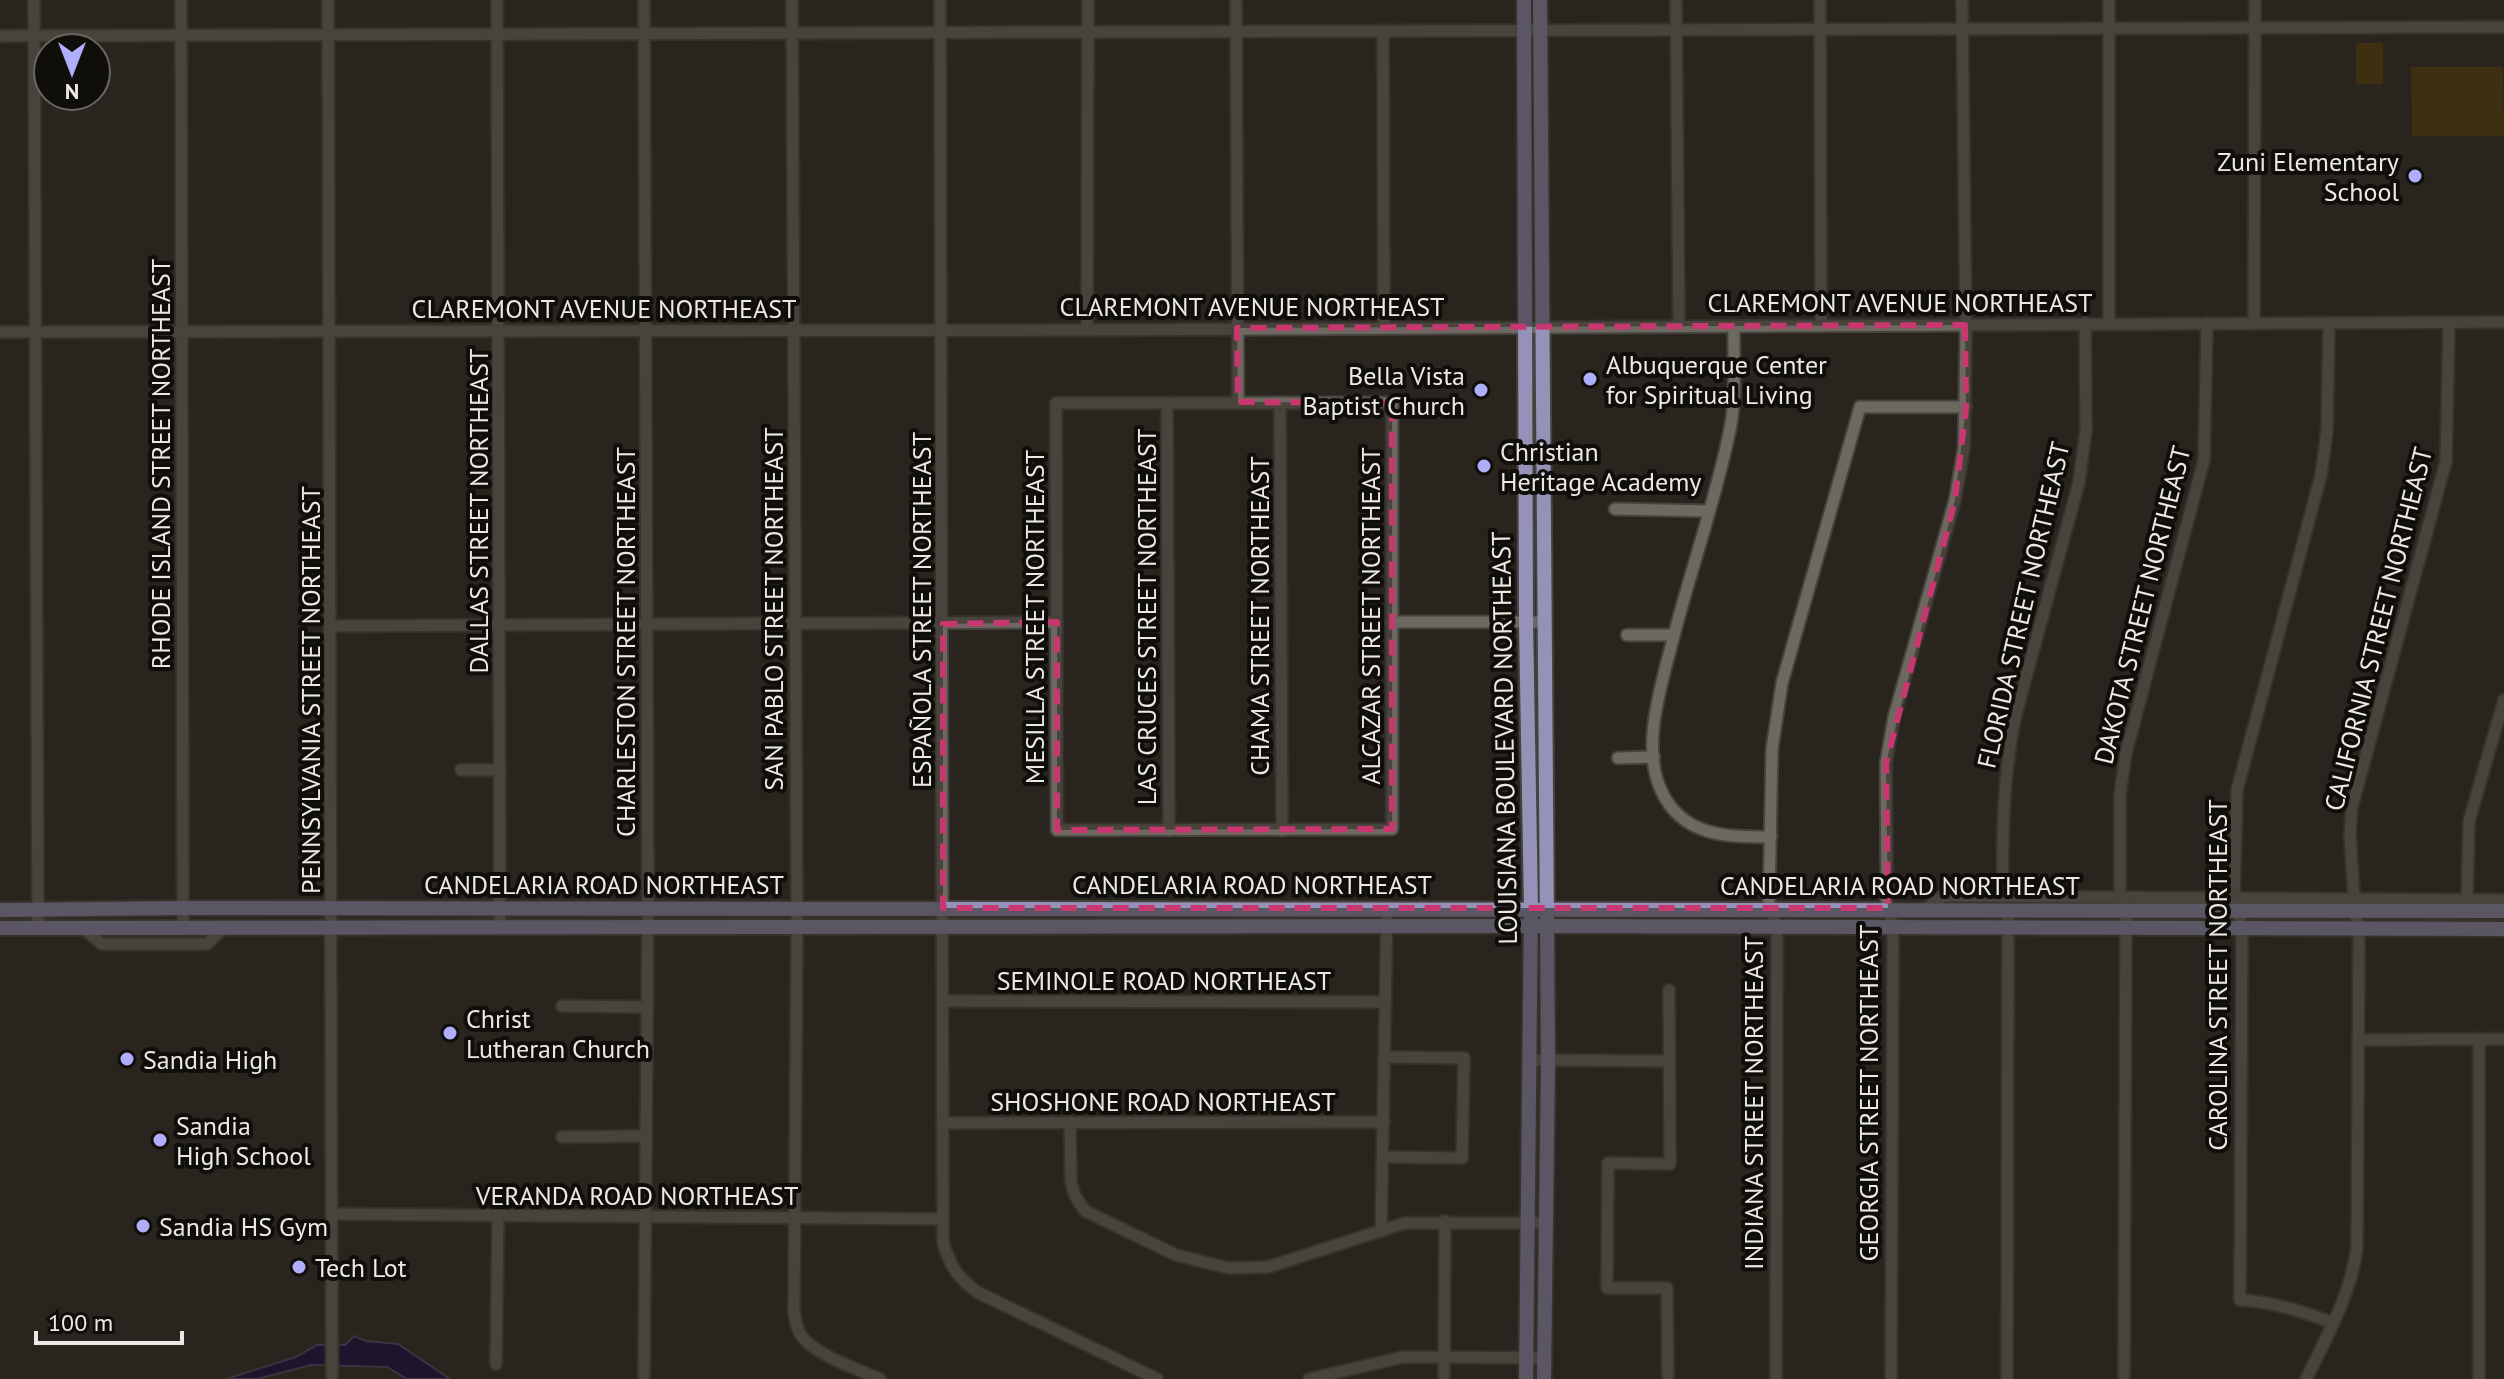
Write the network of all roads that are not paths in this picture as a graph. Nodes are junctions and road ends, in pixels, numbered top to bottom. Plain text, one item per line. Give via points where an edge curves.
1 (34, 0) edge
2 (181, 0) edge
3 (328, 0) edge
4 (497, 0) edge
5 (644, 0) edge
6 (792, 0) edge
7 (940, 0) edge
8 (1088, 0) edge
9 (1236, 0) edge
10 (1524, 0) edge
11 (1540, 0) edge
12 (1676, 0) edge
13 (1820, 0) edge
14 (1962, 0) edge
15 (2109, 0) edge
16 (2255, 0) edge
17 (2504, 27) edge
18 (2109, 28) junction
19 (2256, 28) junction
20 (1962, 29) junction
21 (1524, 30) junction
22 (1540, 30) junction
23 (1676, 30) junction
24 (1820, 30) junction
25 (1383, 31) junction
26 (34, 32) edge
27 (1236, 32) junction
28 (792, 33) junction
29 (940, 33) junction
30 (1088, 33) junction
31 (645, 34) junction
32 (328, 35) junction
33 (497, 35) junction
34 (0, 36) edge
35 (32, 36) edge
36 (112, 36) edge
37 (181, 36) junction
38 (34, 112) edge
39 (2449, 322) junction
40 (2504, 322) edge
41 (2085, 323) junction
42 (2109, 323) junction
43 (2207, 323) junction
44 (2329, 323) junction
45 (2254, 324) junction
46 (1821, 325) junction
47 (1965, 325) junction
48 (1525, 326) junction
49 (1679, 326) junction
50 (1734, 326) junction
51 (1384, 327) junction
52 (1542, 327) junction
53 (1237, 328) junction
54 (331, 329) junction
55 (183, 330) junction
56 (499, 330) junction
57 (646, 330) junction
58 (794, 330) junction
59 (942, 330) junction
60 (1087, 330) junction
61 (35, 331) junction
62 (0, 332) edge
63 (1238, 402) junction
64 (1167, 403) junction
65 (1280, 403) junction
66 (1966, 407) junction
67 (1615, 509) dead end
68 (1709, 511) junction
69 (1057, 622) junction
70 (1391, 622) junction
71 (1526, 622) junction
72 (1543, 622) junction
73 (796, 624) junction
74 (943, 624) junction
75 (647, 625) junction
76 (332, 626) junction
77 (500, 626) junction
78 (1627, 635) dead end
79 (1674, 635) junction
80 (2504, 700) edge
81 (2502, 716) edge
82 (1654, 757) junction
83 (1618, 758) dead end
84 (461, 770) dead end
85 (500, 770) junction
86 (1169, 830) junction
87 (1282, 830) junction
88 (1771, 837) junction
89 (2467, 900) junction
90 (2504, 900) edge
91 (2006, 903) junction
92 (2123, 903) junction
93 (2235, 904) junction
94 (2354, 904) junction
95 (183, 908) junction
96 (333, 908) junction
97 (500, 908) junction
98 (648, 908) junction
99 (796, 908) junction
100 (943, 908) junction
101 (1387, 908) junction
102 (1539, 908) junction
103 (1769, 908) junction
104 (1888, 908) junction
105 (0, 910) edge
106 (38, 911) junction
107 (2504, 911) edge
108 (500, 926) junction
109 (1531, 926) junction
110 (1547, 926) junction
111 (648, 927) junction
112 (797, 927) junction
113 (943, 927) junction
114 (1386, 927) junction
115 (1777, 927) junction
116 (1893, 927) junction
117 (2009, 927) junction
118 (2127, 927) junction
119 (0, 928) edge
120 (38, 928) junction
121 (83, 928) junction
122 (183, 928) junction
123 (223, 928) junction
124 (332, 928) junction
125 (2242, 928) junction
126 (2359, 928) junction
127 (2504, 929) edge
128 (1669, 990) dead end
129 (943, 1001) junction
130 (1385, 1002) junction
131 (562, 1006) dead end
132 (647, 1007) junction
133 (2479, 1039) junction
134 (2504, 1039) edge
135 (2358, 1040) junction
136 (1384, 1057) junction
137 (1530, 1060) junction
138 (1548, 1060) junction
139 (1669, 1061) junction
140 (1070, 1122) junction
141 (1384, 1122) junction
142 (942, 1123) junction
143 (645, 1136) junction
144 (562, 1137) dead end
145 (1383, 1157) junction
146 (333, 1214) junction
147 (498, 1216) junction
148 (647, 1216) junction
149 (794, 1218) junction
150 (941, 1219) junction
151 (1445, 1221) junction
152 (1529, 1223) junction
153 (1546, 1223) junction
154 (1381, 1231) junction
155 (2333, 1323) junction
156 (1445, 1357) junction
157 (1527, 1357) junction
158 (1545, 1358) junction
159 (496, 1364) dead end
160 (332, 1373) edge
161 (644, 1379) edge
162 (880, 1379) edge
163 (1157, 1379) edge
164 (1309, 1379) edge
165 (1444, 1379) edge
166 (1526, 1379) edge
167 (1544, 1379) edge
168 (1668, 1379) edge
169 (1776, 1379) edge
170 (1891, 1379) edge
171 (2007, 1379) edge
172 (2124, 1379) edge
173 (2306, 1379) edge
174 (2479, 1379) edge

1 - 26 street
2 - 37 street, RHODE ISLAND STREET NORTHEAST
3 - 32 street, PENNSYLVANIA STREET NORTHEAST
4 - 33 street, DALLAS STREET NORTHEAST
5 - 31 street, CHARLESTON STREET NORTHEAST
6 - 28 street, SAN PABLO STREET NORTHEAST
7 - 29 street, ESPAÑOLA STREET NORTHEAST
8 - 30 street
9 - 27 street
10 - 21 main road, LOUISIANA BOULEVARD NORTHEAST
11 - 22 main road, LOUISIANA BOULEVARD NORTHEAST
12 - 23 street
13 - 24 street
14 - 20 street, GEORGIA STREET NORTHEAST
15 - 18 street
16 - 19 street
17 - 19 street
18 - 19 street
18 - 20 street
18 - 42 street
19 - 45 street
20 - 24 street
20 - 47 street, GEORGIA STREET NORTHEAST
21 - 22 street
21 - 25 street
21 - 48 main road, LOUISIANA BOULEVARD NORTHEAST
22 - 23 street
22 - 52 main road, LOUISIANA BOULEVARD NORTHEAST
23 - 24 street
23 - 49 street
24 - 46 street
25 - 27 street
25 - 51 street
27 - 30 street
27 - 53 street
28 - 29 street
28 - 31 street
28 - 58 street, SAN PABLO STREET NORTHEAST
29 - 30 street
29 - 59 street, ESPAÑOLA STREET NORTHEAST
30 - 60 street
31 - 33 street
31 - 57 street, CHARLESTON STREET NORTHEAST
32 - 33 street
32 - 37 street
32 - 54 street, PENNSYLVANIA STREET NORTHEAST
33 - 56 street, DALLAS STREET NORTHEAST
34 - 35 street
36 - 37 street
37 - 55 street, RHODE ISLAND STREET NORTHEAST
38 - 61 street
39 - 40 street, CLAREMONT AVENUE NORTHEAST
39 - 44 street, CLAREMONT AVENUE NORTHEAST
39 - 94 street, CALIFORNIA STREET NORTHEAST via 2446,461 2352,807
41 - 42 street, CLAREMONT AVENUE NORTHEAST
41 - 47 street, CLAREMONT AVENUE NORTHEAST
41 - 91 street, FLORIDA STREET NORTHEAST via 2079,482 2008,753 2003,805
42 - 43 street, CLAREMONT AVENUE NORTHEAST
43 - 45 street, CLAREMONT AVENUE NORTHEAST
43 - 92 street, DAKOTA STREET NORTHEAST via 2204,460 2126,753 2120,795
44 - 45 street, CLAREMONT AVENUE NORTHEAST
44 - 93 street, CAROLINA STREET NORTHEAST via 2326,451 2237,790
46 - 47 street, CLAREMONT AVENUE NORTHEAST
46 - 50 street, CLAREMONT AVENUE NORTHEAST
47 - 66 street, GEORGIA STREET NORTHEAST
48 - 51 street, CLAREMONT AVENUE NORTHEAST
48 - 52 street, CLAREMONT AVENUE NORTHEAST
48 - 71 main road, LOUISIANA BOULEVARD NORTHEAST
49 - 50 street, CLAREMONT AVENUE NORTHEAST
49 - 52 street, CLAREMONT AVENUE NORTHEAST
50 - 68 street via 1731,425
51 - 53 street, CLAREMONT AVENUE NORTHEAST
52 - 72 main road, LOUISIANA BOULEVARD NORTHEAST
53 - 60 street, CLAREMONT AVENUE NORTHEAST
53 - 63 street
54 - 55 street, CLAREMONT AVENUE NORTHEAST
54 - 56 street, CLAREMONT AVENUE NORTHEAST
54 - 76 street, PENNSYLVANIA STREET NORTHEAST
55 - 61 street, CLAREMONT AVENUE NORTHEAST
55 - 95 street, RHODE ISLAND STREET NORTHEAST
56 - 57 street, CLAREMONT AVENUE NORTHEAST
56 - 77 street, DALLAS STREET NORTHEAST
57 - 58 street, CLAREMONT AVENUE NORTHEAST
57 - 75 street, CHARLESTON STREET NORTHEAST
58 - 59 street, CLAREMONT AVENUE NORTHEAST
58 - 73 street, SAN PABLO STREET NORTHEAST
59 - 60 street, CLAREMONT AVENUE NORTHEAST
59 - 74 street, ESPAÑOLA STREET NORTHEAST
61 - 62 street, CLAREMONT AVENUE NORTHEAST
61 - 106 street
63 - 64 street
63 - 65 street
64 - 69 street, MESILLA STREET NORTHEAST via 1056,403
64 - 86 street, LAS CRUCES STREET NORTHEAST
65 - 70 street, ALCAZAR STREET NORTHEAST via 1392,403
65 - 87 street, CHAMA STREET NORTHEAST
66 - 88 street, INDIANA STREET NORTHEAST via 1860,407 1782,683 1772,749
66 - 104 street, GEORGIA STREET NORTHEAST via 1955,500 1886,763
67 - 68 street
68 - 79 street
69 - 74 street
69 - 86 street, MESILLA STREET NORTHEAST via 1057,830
70 - 71 street
70 - 87 street, ALCAZAR STREET NORTHEAST via 1392,829
71 - 72 street
71 - 102 main road, LOUISIANA BOULEVARD NORTHEAST
72 - 102 main road, LOUISIANA BOULEVARD NORTHEAST
73 - 74 street
73 - 75 street
73 - 99 street, SAN PABLO STREET NORTHEAST
74 - 100 street, ESPAÑOLA STREET NORTHEAST
75 - 77 street
75 - 98 street, CHARLESTON STREET NORTHEAST
76 - 77 street
76 - 96 street, PENNSYLVANIA STREET NORTHEAST
77 - 85 street, DALLAS STREET NORTHEAST
78 - 79 street
79 - 82 street via 1657,699
80 - 81 street
81 - 89 street via 2469,821
82 - 83 street
82 - 88 street via 1661,791 1692,824 1721,836
84 - 85 street
85 - 97 street, DALLAS STREET NORTHEAST
86 - 87 street
88 - 103 street, INDIANA STREET NORTHEAST
89 - 90 street
89 - 94 street
91 - 92 main road, CANDELARIA ROAD NORTHEAST
91 - 104 main road, CANDELARIA ROAD NORTHEAST
91 - 117 street, FLORIDA STREET NORTHEAST
92 - 93 main road, CANDELARIA ROAD NORTHEAST
92 - 118 street, DAKOTA STREET NORTHEAST
93 - 94 main road, CANDELARIA ROAD NORTHEAST
93 - 125 street, CAROLINA STREET NORTHEAST
94 - 107 main road, CANDELARIA ROAD NORTHEAST
94 - 126 street, CALIFORNIA STREET NORTHEAST
95 - 96 main road, CANDELARIA ROAD NORTHEAST
95 - 106 main road, CANDELARIA ROAD NORTHEAST
95 - 122 street, RHODE ISLAND STREET NORTHEAST
96 - 97 main road, CANDELARIA ROAD NORTHEAST
96 - 124 street, PENNSYLVANIA STREET NORTHEAST
97 - 98 main road, CANDELARIA ROAD NORTHEAST
97 - 108 street, DALLAS STREET NORTHEAST
98 - 99 main road, CANDELARIA ROAD NORTHEAST
98 - 111 street, CHARLESTON STREET NORTHEAST
99 - 100 main road, CANDELARIA ROAD NORTHEAST
99 - 112 street, SAN PABLO STREET NORTHEAST
100 - 101 main road, CANDELARIA ROAD NORTHEAST
100 - 113 street, ESPAÑOLA STREET NORTHEAST
101 - 102 main road, CANDELARIA ROAD NORTHEAST
101 - 114 street
102 - 103 main road, CANDELARIA ROAD NORTHEAST
102 - 109 main road, LOUISIANA BOULEVARD NORTHEAST
102 - 110 main road, LOUISIANA BOULEVARD NORTHEAST
103 - 104 main road, CANDELARIA ROAD NORTHEAST
103 - 115 street, INDIANA STREET NORTHEAST
104 - 116 street, GEORGIA STREET NORTHEAST
105 - 106 main road, CANDELARIA ROAD NORTHEAST
106 - 120 street
108 - 111 main road, CANDELARIA ROAD NORTHEAST
108 - 124 main road, CANDELARIA ROAD NORTHEAST
109 - 110 main road, CANDELARIA ROAD NORTHEAST
109 - 114 main road, CANDELARIA ROAD NORTHEAST
109 - 137 main road, LOUISIANA BOULEVARD NORTHEAST
110 - 115 main road, CANDELARIA ROAD NORTHEAST
110 - 138 main road, LOUISIANA BOULEVARD NORTHEAST
111 - 112 main road, CANDELARIA ROAD NORTHEAST
111 - 132 street, CHARLESTON STREET NORTHEAST
112 - 113 main road, CANDELARIA ROAD NORTHEAST
112 - 149 street, SAN PABLO STREET NORTHEAST
113 - 114 main road, CANDELARIA ROAD NORTHEAST
113 - 129 street, ESPAÑOLA STREET NORTHEAST
114 - 130 street
115 - 116 main road, CANDELARIA ROAD NORTHEAST
115 - 169 street, INDIANA STREET NORTHEAST
116 - 117 main road, CANDELARIA ROAD NORTHEAST
116 - 170 street, GEORGIA STREET NORTHEAST
117 - 118 main road, CANDELARIA ROAD NORTHEAST
117 - 171 street, FLORIDA STREET NORTHEAST
118 - 125 main road, CANDELARIA ROAD NORTHEAST
118 - 172 street, DAKOTA STREET NORTHEAST
119 - 120 main road, CANDELARIA ROAD NORTHEAST
120 - 121 main road, CANDELARIA ROAD NORTHEAST
121 - 122 main road, CANDELARIA ROAD NORTHEAST
121 - 123 street via 102,944 207,944
122 - 123 main road, CANDELARIA ROAD NORTHEAST
123 - 124 main road, CANDELARIA ROAD NORTHEAST
124 - 146 street, PENNSYLVANIA STREET NORTHEAST
125 - 126 main road, CANDELARIA ROAD NORTHEAST
125 - 155 street, CAROLINA STREET NORTHEAST via 2240,1300 2287,1306
126 - 127 main road, CANDELARIA ROAD NORTHEAST
126 - 135 street, CALIFORNIA STREET NORTHEAST
128 - 139 street
129 - 130 street, SEMINOLE ROAD NORTHEAST
129 - 142 street, ESPAÑOLA STREET NORTHEAST
130 - 136 street
131 - 132 street
132 - 143 street, CHARLESTON STREET NORTHEAST
133 - 134 street
133 - 135 street
133 - 174 street
135 - 155 street, CALIFORNIA STREET NORTHEAST via 2357,1247 2354,1272
136 - 141 street
136 - 145 street via 1464,1058 1462,1158
137 - 138 street
137 - 152 main road, LOUISIANA BOULEVARD NORTHEAST
138 - 139 street
138 - 153 main road, LOUISIANA BOULEVARD NORTHEAST
139 - 168 street via 1670,1164 1608,1163 1607,1272 1607,1288 1667,1288
140 - 141 street, SHOSHONE ROAD NORTHEAST
140 - 142 street, SHOSHONE ROAD NORTHEAST
140 - 154 street via 1071,1182 1085,1211 1176,1255 1219,1266 1268,1267
141 - 145 street
142 - 150 street, ESPAÑOLA STREET NORTHEAST
143 - 144 street
143 - 148 street, CHARLESTON STREET NORTHEAST
145 - 154 street
146 - 147 street, VERANDA ROAD NORTHEAST
146 - 160 street, PENNSYLVANIA STREET NORTHEAST
147 - 148 street, VERANDA ROAD NORTHEAST
147 - 159 street
148 - 149 street, VERANDA ROAD NORTHEAST
148 - 161 street, CHARLESTON STREET NORTHEAST
149 - 150 street, VERANDA ROAD NORTHEAST
149 - 162 street, SAN PABLO STREET NORTHEAST via 796,1326 818,1351
150 - 163 street, ESPAÑOLA STREET NORTHEAST via 950,1267 962,1282
151 - 152 street
151 - 154 street via 1405,1223
151 - 156 street
152 - 153 street
152 - 157 main road, LOUISIANA BOULEVARD NORTHEAST
153 - 158 main road, LOUISIANA BOULEVARD NORTHEAST
155 - 173 street, CALIFORNIA STREET NORTHEAST
156 - 157 street
156 - 164 street via 1384,1360
156 - 165 street
157 - 158 street
157 - 166 main road, LOUISIANA BOULEVARD NORTHEAST
158 - 167 main road, LOUISIANA BOULEVARD NORTHEAST

